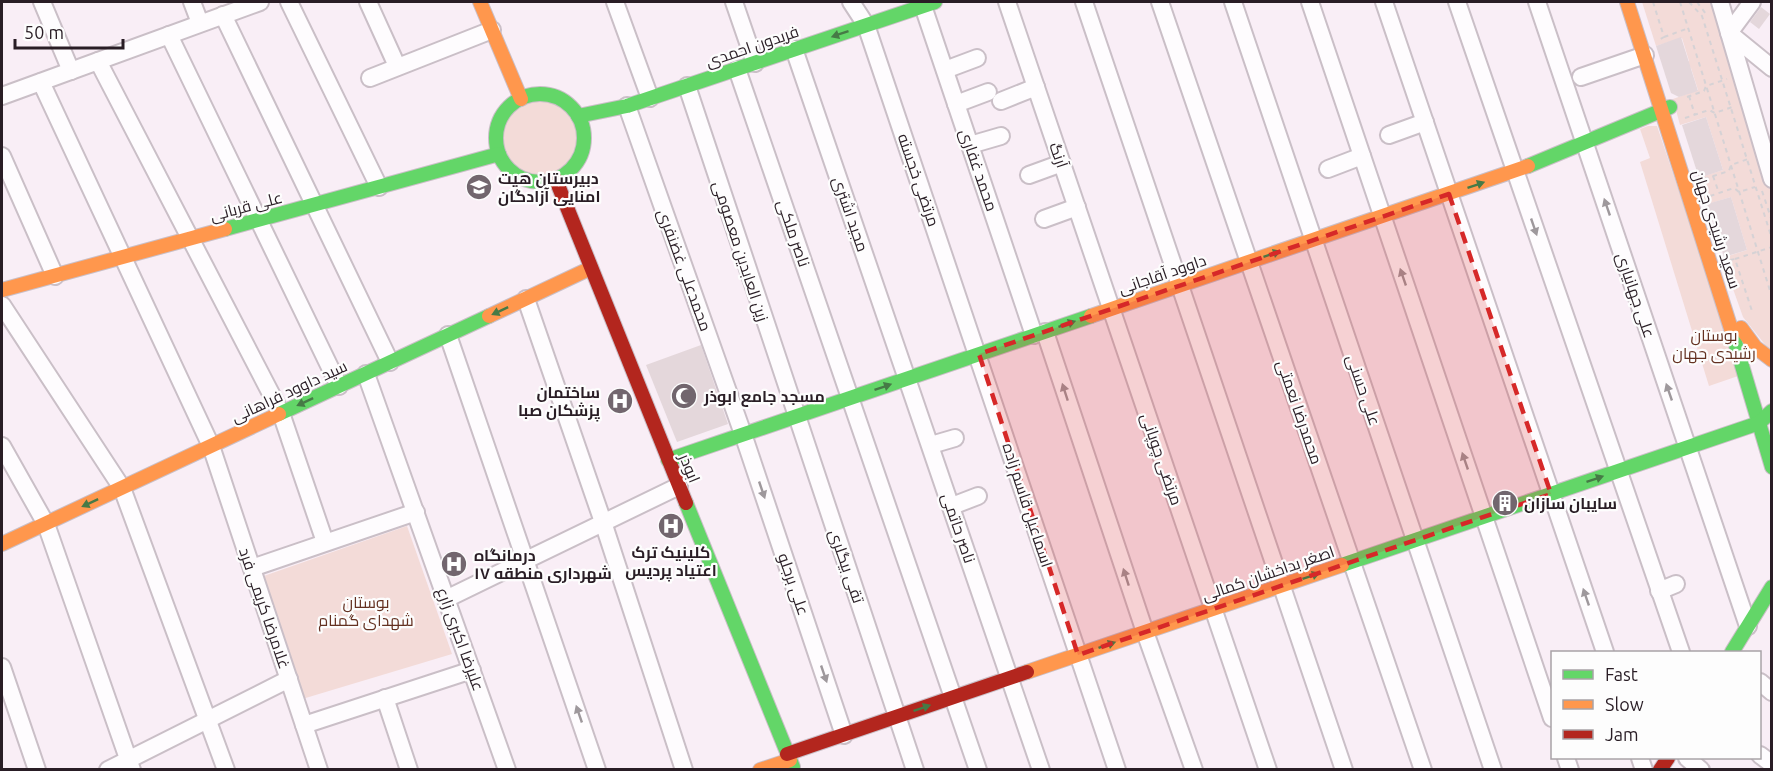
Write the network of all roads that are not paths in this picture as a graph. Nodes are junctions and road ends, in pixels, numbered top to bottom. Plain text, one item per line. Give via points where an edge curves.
1 (42, 2) edge
2 (192, 2) edge
3 (260, 2) edge
4 (290, 2) edge
5 (368, 2) edge
6 (480, 2) edge
7 (615, 2) edge
8 (734, 2) edge
9 (1007, 2) edge
10 (1084, 2) edge
11 (1160, 2) edge
12 (1233, 2) edge
13 (1310, 2) edge
14 (1384, 2) edge
15 (1457, 2) edge
16 (1537, 2) edge
17 (1627, 2) edge
18 (1635, 2) edge
19 (1720, 2) edge
20 (1752, 2) edge
21 (929, 4) edge
22 (853, 5) edge
23 (223, 15) junction
24 (200, 23) junction
25 (866, 25) junction
26 (492, 30) junction
27 (1729, 33) junction
28 (169, 35) junction
29 (794, 50) junction
30 (1648, 53) junction
31 (977, 58) dead end
32 (98, 61) junction
33 (755, 63) junction
34 (397, 66) junction
35 (1772, 68) edge
36 (737, 69) junction
37 (945, 70) junction
38 (71, 71) junction
39 (1581, 77) dead end
40 (370, 78) dead end
41 (41, 82) junction
42 (687, 86) junction
43 (1036, 87) junction
44 (2, 96) edge
45 (650, 98) junction
46 (520, 99) junction
47 (956, 104) junction
48 (627, 106) junction
49 (1666, 109) junction
50 (578, 116) junction
51 (1425, 123) junction
52 (1389, 135) dead end
53 (1001, 136) dead end
54 (1585, 142) junction
55 (970, 145) junction
56 (499, 154) junction
57 (2, 156) edge
58 (1362, 156) junction
59 (1062, 162) junction
60 (1763, 163) edge
61 (1328, 169) dead end
62 (1515, 172) junction
63 (1029, 175) dead end
64 (556, 180) junction
65 (1766, 182) edge
66 (379, 187) junction
67 (1449, 194) junction
68 (314, 205) junction
69 (1077, 207) junction
70 (1383, 217) junction
71 (1044, 219) dead end
72 (259, 220) junction
73 (190, 238) junction
74 (1313, 240) junction
75 (121, 258) junction
76 (1249, 262) junction
77 (591, 268) junction
78 (55, 276) junction
79 (1180, 286) junction
80 (2, 290) edge
81 (526, 299) junction
82 (2, 305) edge
83 (1112, 309) junction
84 (1741, 328) junction
85 (1039, 333) junction
86 (448, 335) junction
87 (979, 354) junction
88 (1772, 360) edge
89 (390, 362) junction
90 (366, 374) junction
91 (908, 378) junction
92 (339, 386) junction
93 (1765, 392) dead end
94 (851, 398) junction
95 (1772, 411) edge
96 (281, 413) junction
97 (796, 416) junction
98 (1759, 423) junction
99 (743, 434) junction
100 (955, 438) dead end
101 (931, 445) junction
102 (2, 446) edge
103 (211, 446) junction
104 (1687, 448) junction
105 (668, 460) junction
106 (1772, 467) edge
107 (1617, 471) junction
108 (679, 486) junction
109 (122, 488) junction
110 (1551, 494) junction
111 (978, 496) dead end
112 (952, 506) junction
113 (416, 513) junction
114 (1484, 517) junction
115 (603, 522) junction
116 (46, 524) junction
117 (1415, 540) junction
118 (325, 542) junction
119 (2, 544) edge
120 (526, 560) junction
121 (1352, 562) junction
122 (252, 568) junction
123 (1676, 584) dead end
124 (1282, 586) junction
125 (1772, 587) edge
126 (1659, 591) junction
127 (446, 598) junction
128 (1213, 609) junction
129 (1748, 626) junction
130 (1145, 632) junction
131 (1605, 651) edge
132 (1681, 651) edge
133 (1733, 651) edge
134 (1077, 655) junction
135 (2, 667) edge
136 (472, 670) junction
137 (1010, 678) junction
138 (289, 679) junction
139 (954, 697) junction
140 (385, 698) junction
141 (1551, 715) edge
142 (897, 717) junction
143 (209, 719) junction
144 (304, 725) junction
145 (844, 735) junction
146 (1688, 759) edge
147 (790, 761) edge
148 (130, 764) edge
149 (37, 770) edge
150 (108, 770) edge
151 (226, 770) edge
152 (319, 770) edge
153 (409, 770) edge
154 (507, 770) edge
155 (597, 770) edge
156 (684, 770) edge
157 (760, 770) edge
158 (915, 770) edge
159 (978, 770) edge
160 (1041, 770) edge
161 (1117, 770) edge
162 (1194, 770) edge
163 (1268, 770) edge
164 (1344, 770) edge
165 (1423, 770) edge
166 (1493, 770) edge
167 (1701, 770) edge

1 - 38 street
2 - 24 street
3 - 23 street
4 - 66 street
5 - 34 street
6 - 26 street
7 - 45 street
8 - 33 street
9 - 43 street, آرنگ
10 - 79 street
11 - 76 street, محمدرضا نعمتی
12 - 74 street, علی حسنی
13 - 58 street
14 - 51 street
15 - 62 street
16 - 54 street, علی جهانیاری
17 - 30 street, سعید رشیدی جهان
18 - 30 street, سعید رشیدی جهان
19 - 27 street
20 - 27 street
21 - 25 street, فریدون احمدی
21 - 37 street, محمد غفاری
22 - 25 street, مرتضی خجسته
23 - 24 street
23 - 68 street
24 - 28 street
25 -> 29 street, فریدون احمدی
25 - 87 street, مرتضی خجسته
26 - 34 street
26 - 46 street
27 - 35 street
27 - 60 street
28 - 32 street
28 - 72 street
29 - 33 street, فریدون احمدی
29 - 91 street, مجید اشتری
30 - 39 street
30 - 49 street, سعید رشیدی جهان
31 - 37 street
32 - 38 street
32 - 73 street
33 - 36 street, فریدون احمدی
34 - 40 street
36 - 42 street, فریدون احمدی
36 - 94 street, ناصر ملکی
37 - 47 street, محمد غفاری
38 - 41 street
41 - 44 street
41 - 75 street, غلامرضا کریمی فرد
42 - 45 street, فریدون احمدی
42 - 97 street, زین العابدین معصومی
43 - 47 street
43 - 59 street, آرنگ
45 - 48 street, فریدون احمدی
46 - 50 street via 533,95 552,97
46 - 56 street via 510,106 497,128
47 - 55 street, محمد غفاری
48 - 50 street, فریدون احمدی
48 - 99 street, محمدعلی غضنفری
49 - 54 street, داوود آقاجانی
49 - 84 street, سعید رشیدی جهان
49 - 98 street, سعید رشیدی جهان
50 - 64 street via 583,134 582,153 576,164
51 - 52 street
51 - 67 street
53 - 55 street
54 - 62 street, داوود آقاجانی
104 -> 54 street, علی جهانیاری
55 - 85 street, محمد غفاری
56 - 64 street via 511,171 528,181
56 - 66 street, علی قربانی
57 - 78 street
58 - 61 street
58 - 70 street
59 - 63 street
59 - 69 street, آرنگ
60 - 65 street
67 -> 62 street, داوود آقاجانی
62 -> 107 street
64 - 77 street, ابوذر
66 - 68 street, علی قربانی
67 - 70 street, داوود آقاجانی
67 - 110 street
68 - 72 street, علی قربانی
68 - 89 street
69 - 71 street
69 - 83 street, آرنگ
70 - 74 street, داوود آقاجانی
114 -> 70 street
72 - 73 street, علی قربانی
72 - 92 street
73 - 75 street, علی قربانی
73 - 96 street
76 -> 74 street, داوود آقاجانی
74 - 117 street, علی حسنی
75 - 78 street, علی قربانی
75 - 103 street, غلامرضا کریمی فرد
76 - 79 street, داوود آقاجانی
76 - 121 street, محمدرضا نعمتی
77 - 81 street, سید داوود فراهانی
77 - 105 street, ابوذر
78 - 80 street, علی قربانی
79 - 83 street, داوود آقاجانی
79 - 124 street
81 -> 86 street, سید داوود فراهانی
81 - 115 street
82 - 109 street
85 -> 83 street, داوود آقاجانی
83 - 128 street, مرتضی چوپانی
84 - 88 street via 1755,347
84 - 93 street, سعید رشیدی جهان
85 - 87 street, داوود آقاجانی
130 -> 85 street, محمد غفاری
86 - 89 street, سید داوود فراهانی
86 - 120 street
87 - 91 street, داوود آقاجانی
87 - 134 street, اسماعیل قاسم زاده
89 - 90 street, سید داوود فراهانی
90 - 92 street, سید داوود فراهانی
90 - 113 street, علیرضا اکبری زارع
94 -> 91 street, داوود آقاجانی
91 - 101 street, ناصر حاتمی
92 -> 96 street, سید داوود فراهانی
94 - 97 street, داوود آقاجانی
94 - 139 street, ناصر ملکی
95 - 98 street
96 - 103 street, سید داوود فراهانی
96 - 118 street
97 - 99 street, داوود آقاجانی
97 - 142 street, تقی بیگلری
98 - 104 street, اصغر بداخشان کمالی
98 - 106 street, سعید رشیدی جهان
99 - 105 street, داوود آقاجانی
99 -> 145 street, علی برجلو
100 - 101 street
101 - 112 street, ناصر حاتمی
102 - 116 street
103 - 109 street, سید داوود فراهانی
103 - 122 street, غلامرضا کریمی فرد
104 - 107 street, اصغر بداخشان کمالی
104 - 129 street, علی جهانیاری
105 - 108 street, ابوذر
110 -> 107 street, اصغر بداخشان کمالی
107 - 126 street
108 - 115 street
108 - 147 street, ابوذر
109 -> 116 street, سید داوود فراهانی
109 - 143 street
110 - 114 street, اصغر بداخشان کمالی
131 -> 110 street
111 - 112 street
112 - 137 street, ناصر حاتمی
113 - 118 street
113 - 127 street, علیرضا اکبری زارع
114 - 117 street, اصغر بداخشان کمالی
114 - 141 street
115 - 120 street
115 - 156 street
116 - 119 street, سید داوود فراهانی
116 - 148 street
117 - 121 street, اصغر بداخشان کمالی
117 - 166 street, علی حسنی
118 - 122 street
120 - 127 street
155 -> 120 street
124 -> 121 street, اصغر بداخشان کمالی
121 - 165 street, محمدرضا نعمتی
122 - 138 street, غلامرضا کریمی فرد
123 - 126 street
124 - 128 street, اصغر بداخشان کمالی
124 - 164 street
125 - 129 street
126 - 132 street
127 - 136 street, علیرضا اکبری زارع
128 - 130 street, اصغر بداخشان کمالی
128 - 163 street, مرتضی چوپانی
129 - 133 street
134 -> 130 street, اصغر بداخشان کمالی
130 - 162 street, محمد غفاری
134 - 137 street, اصغر بداخشان کمالی
134 - 161 street, اسماعیل قاسم زاده
135 - 149 street
136 - 140 street
136 - 154 street, علیرضا اکبری زارع
137 - 139 street, اصغر بداخشان کمالی
137 - 160 street, ناصر حاتمی
138 - 143 street
138 - 144 street, غلامرضا کریمی فرد
142 -> 139 street, اصغر بداخشان کمالی
139 - 159 street, ناصر ملکی
140 - 144 street
140 - 153 street
142 - 145 street, اصغر بداخشان کمالی
142 - 158 street, تقی بیگلری
143 - 148 street
143 - 151 street
144 - 152 street, غلامرضا کریمی فرد
145 - 147 street, اصغر بداخشان کمالی
146 - 167 street
147 - 157 street, اصغر بداخشان کمالی
148 - 150 street

